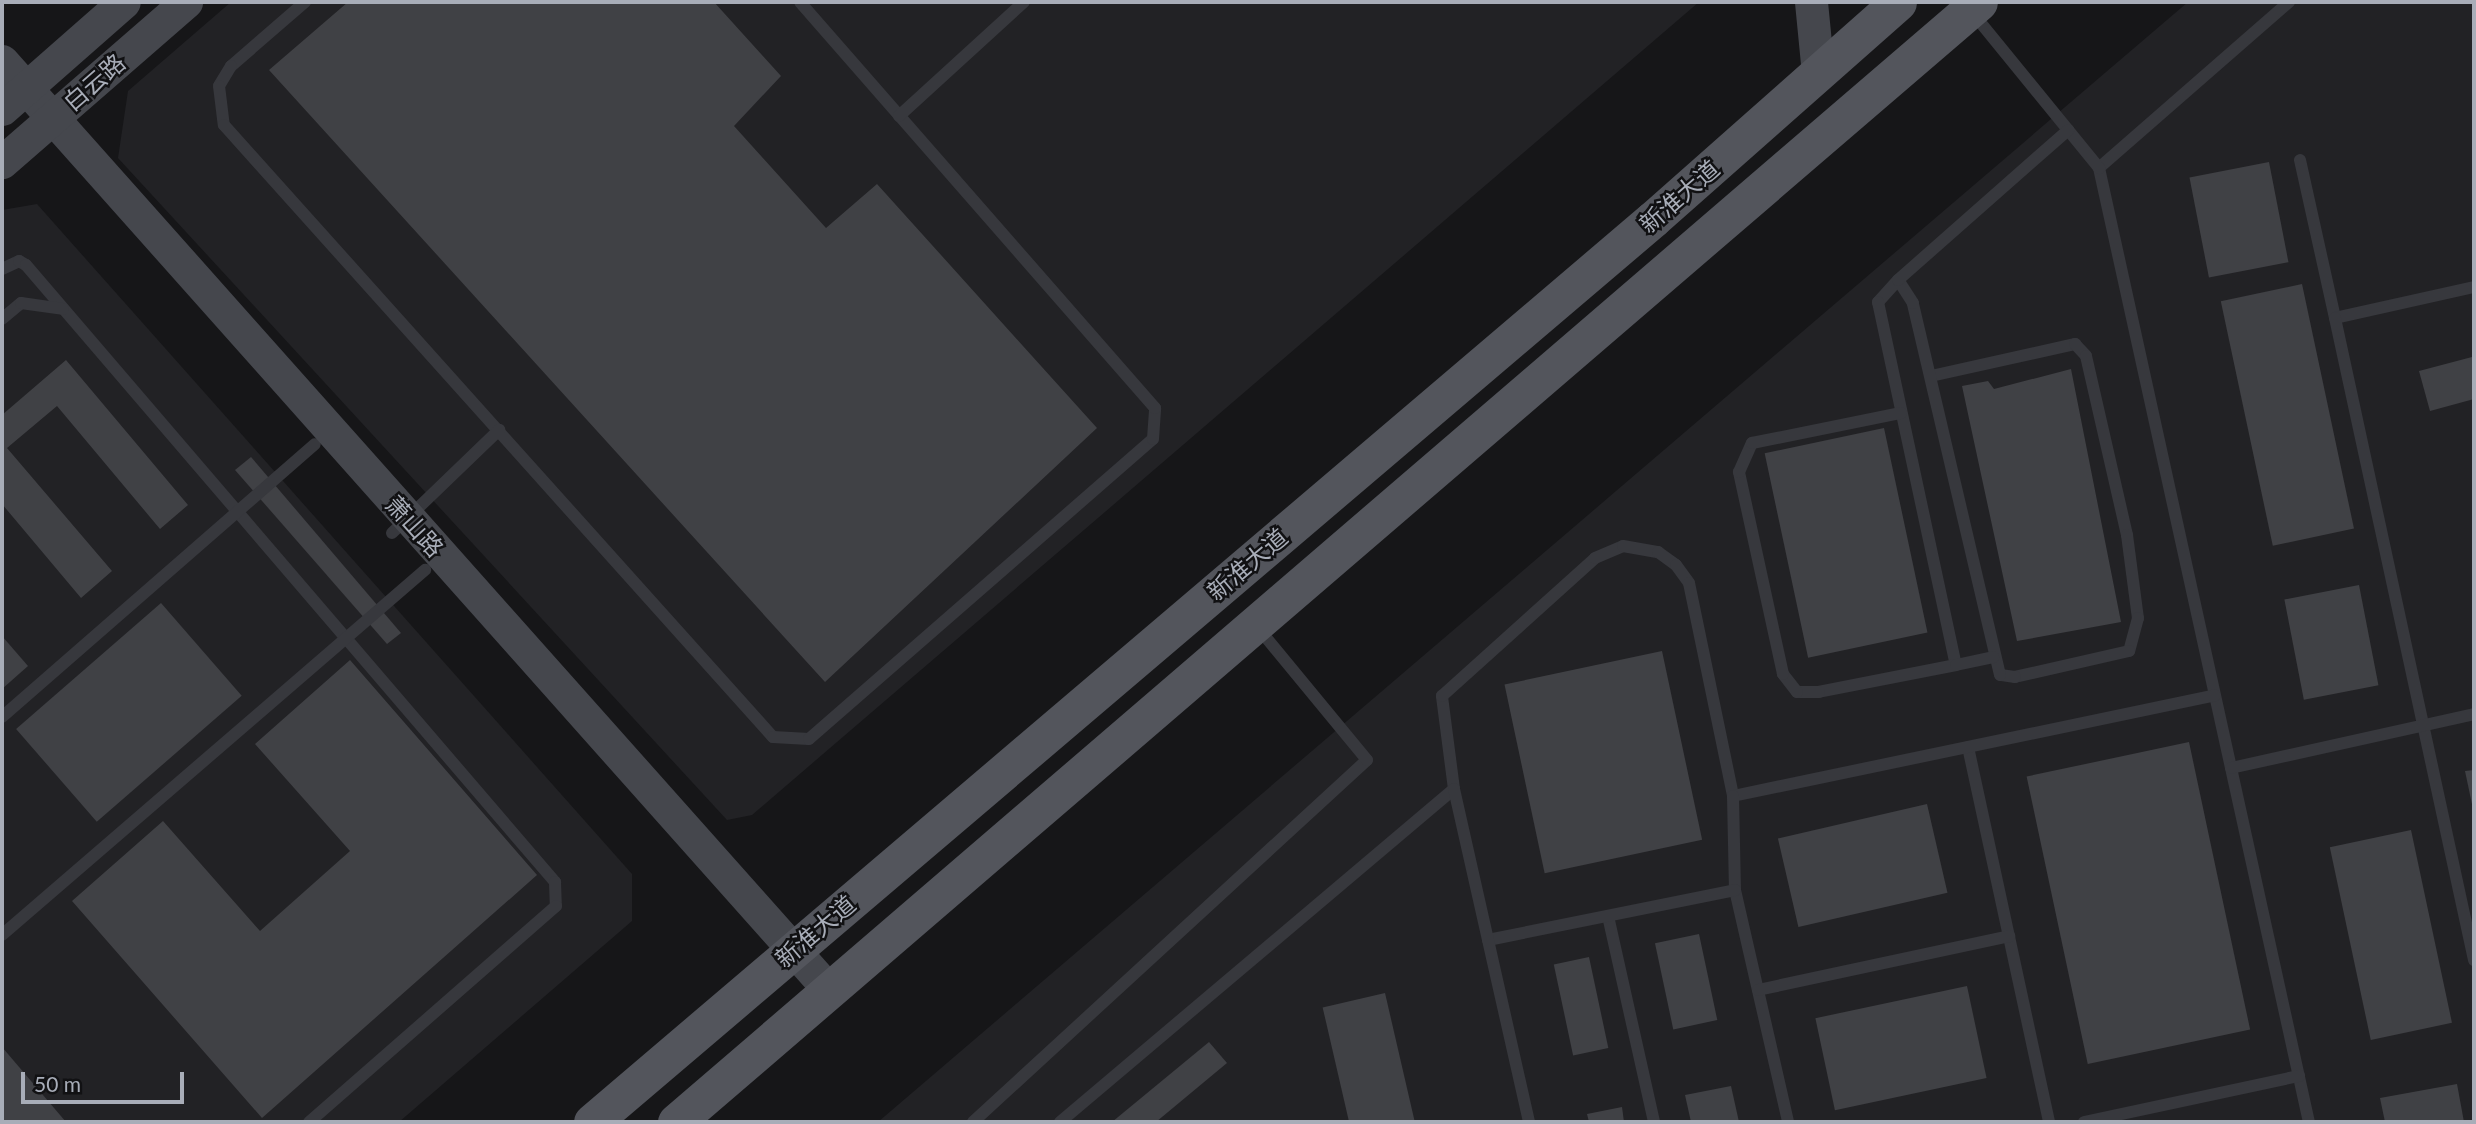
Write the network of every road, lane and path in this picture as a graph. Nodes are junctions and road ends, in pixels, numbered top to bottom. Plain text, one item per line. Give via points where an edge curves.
1 (124, 2) edge
2 (186, 2) edge
3 (304, 2) edge
4 (800, 2) edge
5 (1024, 2) edge
6 (1811, 2) edge
7 (1898, 2) edge
8 (2289, 2) edge
9 (1975, 6) edge
10 (2, 61) edge
11 (1818, 73) junction
12 (10, 98) edge
13 (899, 116) junction
14 (44, 125) junction
15 (2068, 130) junction
16 (2300, 160) dead end
17 (2, 162) edge
18 (2099, 168) junction
19 (2, 270) edge
20 (1898, 280) junction
21 (2474, 287) edge
22 (63, 309) junction
23 (2335, 318) junction
24 (2, 319) edge
25 (1931, 376) junction
26 (1901, 413) junction
27 (499, 430) junction
28 (315, 444) junction
29 (237, 512) junction
30 (400, 526) junction
31 (425, 570) junction
32 (1255, 624) junction
33 (346, 638) junction
34 (1993, 657) junction
35 (1955, 665) junction
36 (2215, 695) junction
37 (2474, 714) edge
38 (2, 717) edge
39 (2423, 726) junction
40 (1968, 747) junction
41 (2231, 768) junction
42 (1454, 789) junction
43 (1733, 796) junction
44 (1735, 890) junction
45 (1608, 916) junction
46 (2, 935) edge
47 (2009, 936) junction
48 (1488, 940) junction
49 (786, 956) junction
50 (2474, 960) edge
51 (1758, 990) junction
52 (821, 997) junction
53 (2299, 1076) junction
54 (309, 1122) edge
55 (592, 1122) edge
56 (676, 1122) edge
57 (973, 1122) edge
58 (1060, 1122) edge
59 (1529, 1122) edge
60 (1654, 1122) edge
61 (1787, 1122) edge
62 (2049, 1122) edge
63 (2084, 1122) edge
64 (2309, 1122) edge

1 - 12 street, 白云路
2 - 14 street, 白云路
3 - 27 lane via 231,66 219,86 224,125
4 - 13 lane
5 - 13 lane
6 - 11 street
7 - 11 main road, 新淮大道
8 - 18 lane
9 - 15 lane
9 - 32 main road, 新淮大道
10 - 12 street, 萧山路
11 - 49 main road, 新淮大道 via 1653,219
12 - 14 street, 萧山路
13 - 27 lane via 1154,408 1153,439 809,739 773,737
14 - 17 street, 白云路
14 - 28 street, 萧山路
14 - 30 street, 萧山路
15 - 18 lane
15 - 20 lane
16 - 23 lane
18 - 36 lane
19 - 22 lane via 19,261 26,265
20 - 25 lane via 1913,303
20 - 26 lane via 1878,303
21 - 23 lane
22 - 24 lane via 21,303
22 - 29 lane
23 - 39 lane
25 - 34 lane
25 - 34 lane via 2075,344 2085,356 2127,535 2138,618 2129,651 2014,677 2000,675
26 - 35 lane
26 - 35 lane via 1752,443 1739,472 1783,674 1797,692 1819,692
27 - 30 lane
28 - 29 lane
28 - 30 street, 萧山路
29 - 33 lane
29 - 38 lane
30 - 31 street, 萧山路
30 - 49 street, 萧山路
31 - 33 lane
31 - 49 street, 萧山路
32 - 52 main road, 新淮大道
32 - 57 lane via 1367,760
33 - 46 lane
33 - 54 lane via 555,882 556,906
34 - 35 lane
36 - 40 lane
36 - 41 lane
37 - 39 lane
39 - 41 lane
39 - 50 lane
40 - 43 lane
40 - 47 lane
41 - 53 lane
42 - 43 lane via 1442,696 1595,558 1629,545 1664,555 1689,583
42 - 48 lane
42 - 58 lane
43 - 44 lane
44 - 45 lane
44 - 51 lane
45 - 48 lane
45 - 60 lane
47 - 51 lane
47 - 62 lane
48 - 59 lane
49 - 52 street, 萧山路
49 - 55 main road, 新淮大道
51 - 61 lane
52 - 56 main road, 新淮大道
53 - 63 lane
53 - 64 lane

